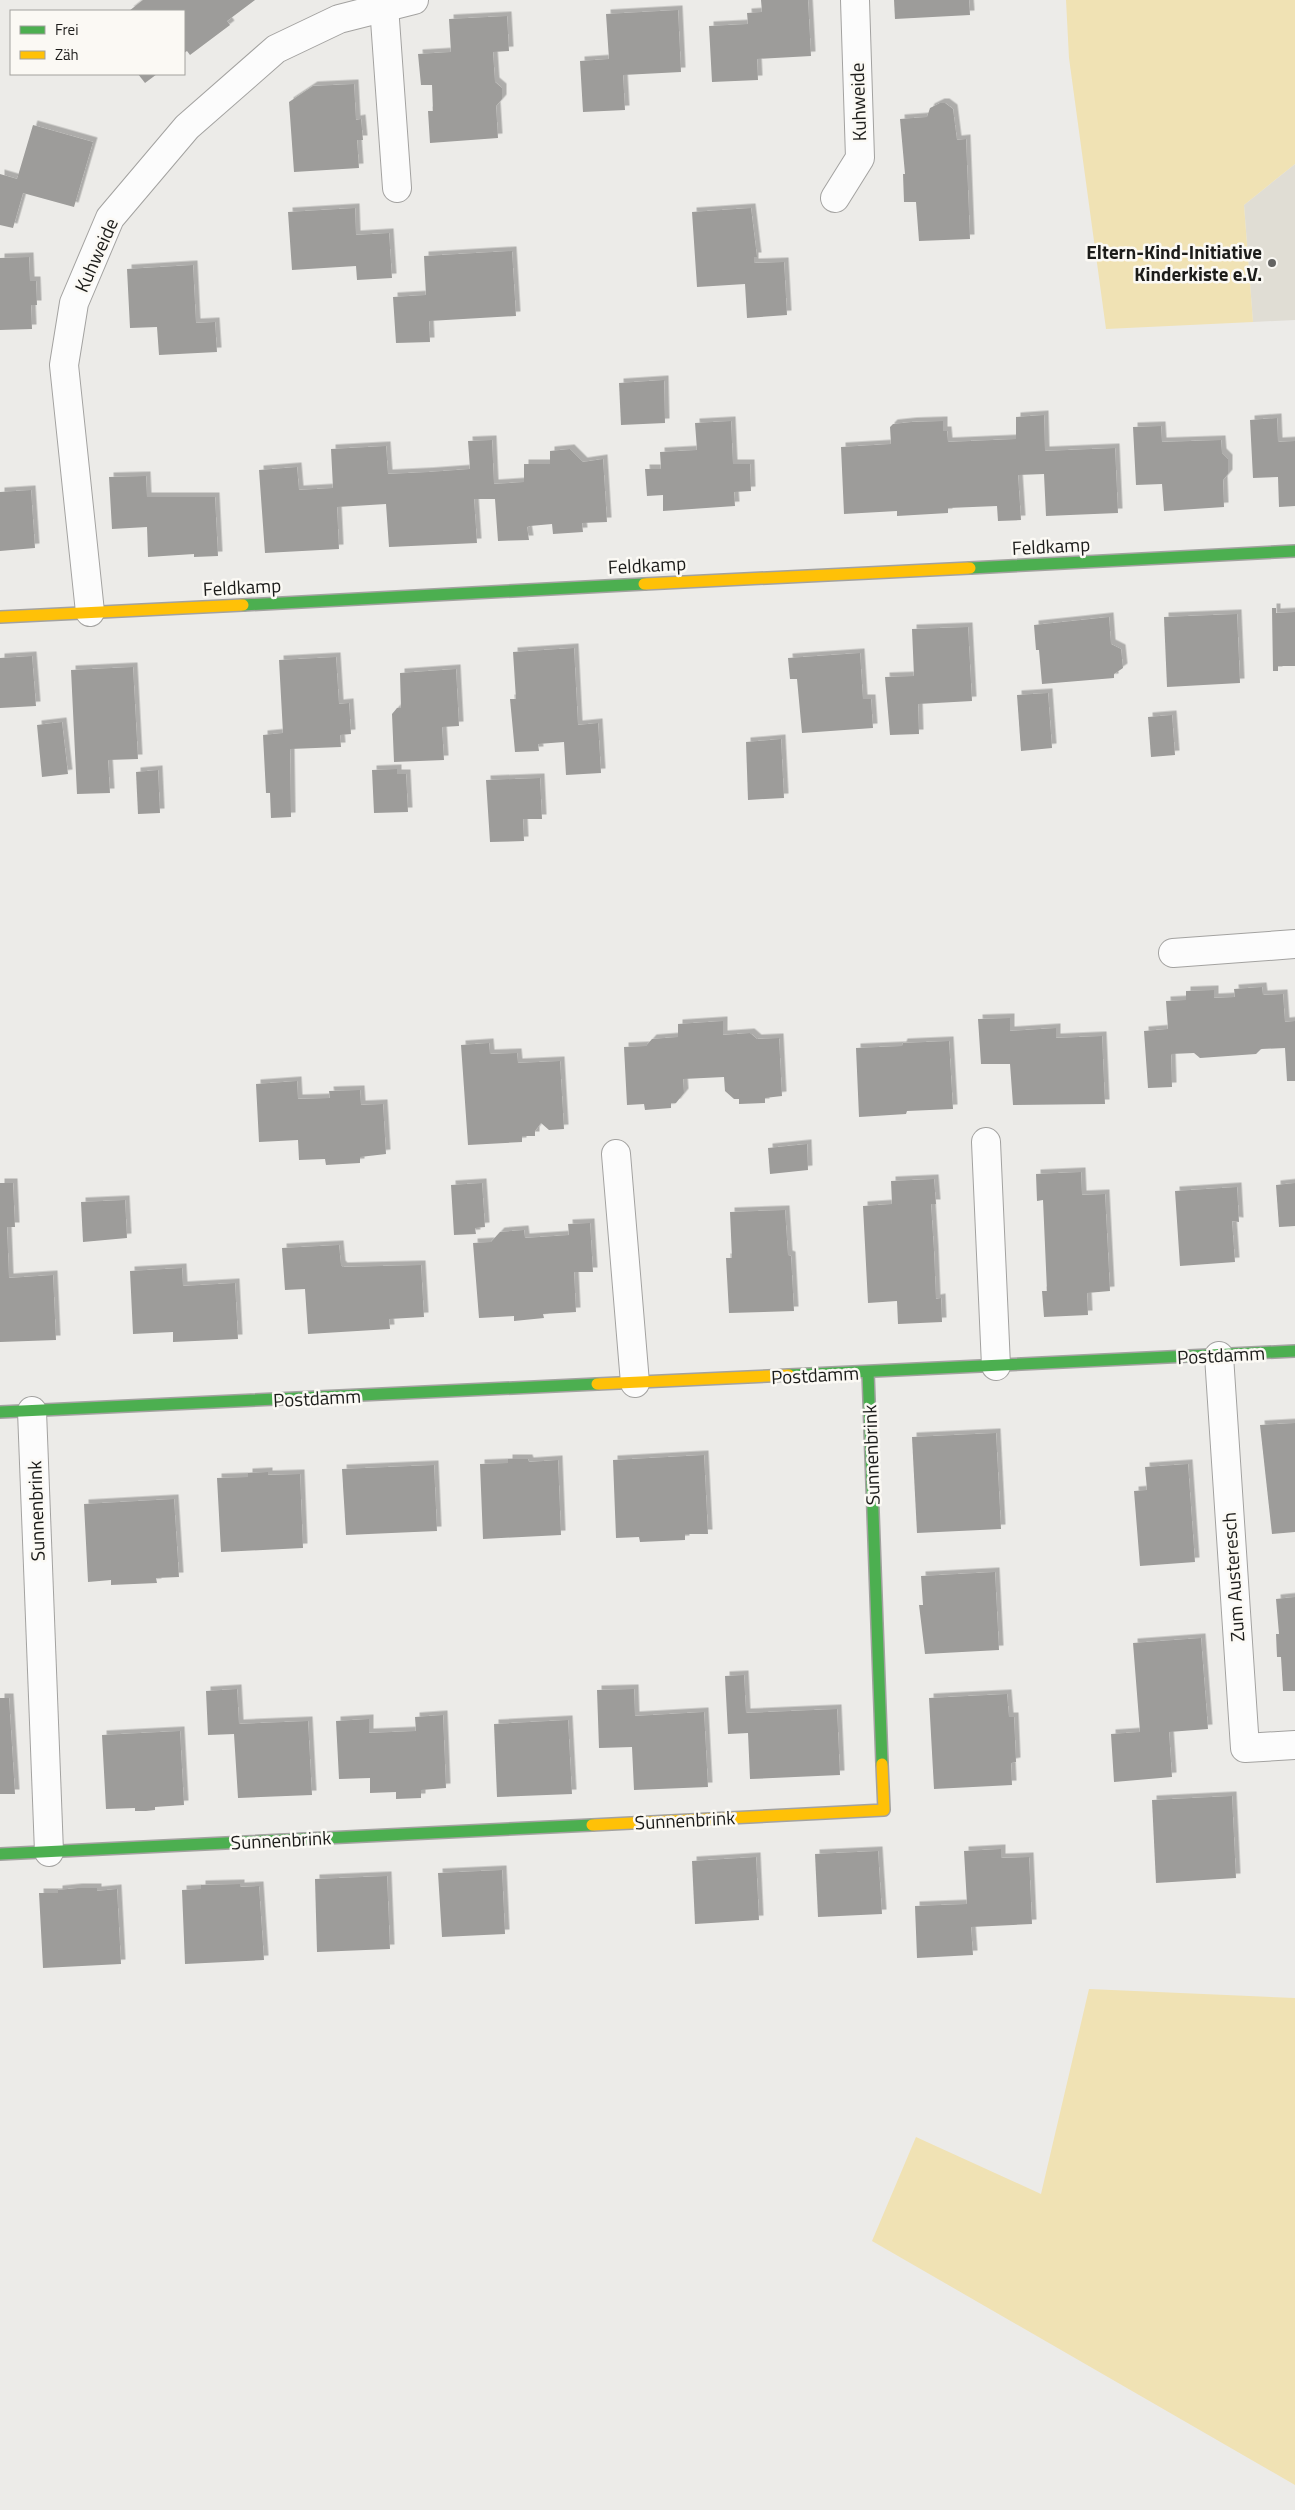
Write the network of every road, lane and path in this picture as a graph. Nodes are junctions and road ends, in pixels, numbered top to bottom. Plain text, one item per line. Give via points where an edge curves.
1 (414, 0) edge
2 (855, 0) edge
3 (384, 6) junction
4 (398, 188) dead end
5 (835, 198) dead end
6 (1295, 551) edge
7 (90, 612) junction
8 (0, 617) edge
9 (1295, 944) edge
10 (1173, 953) dead end
11 (986, 1142) dead end
12 (616, 1154) dead end
13 (1295, 1351) edge
14 (1218, 1356) junction
15 (996, 1366) junction
16 (868, 1372) junction
17 (635, 1383) junction
18 (32, 1411) junction
19 (0, 1412) edge
20 (1295, 1745) edge
21 (49, 1852) junction
22 (0, 1854) edge

1 - 3 street, Kuhweide
2 - 5 street, Kuhweide via 860,158
3 - 4 street
3 - 7 street, Kuhweide via 339,19 276,49 186,127 110,218 74,303 64,365
6 - 7 street, Feldkamp
7 - 8 street, Feldkamp
9 - 10 street
11 - 15 street
12 - 17 street
13 - 14 street, Postdamm
14 - 15 street, Postdamm
14 - 20 street, Zum Austeresch via 1245,1748
15 - 16 street, Postdamm
16 - 17 street, Postdamm
16 - 21 street, Sunnenbrink via 884,1810
17 - 18 street, Postdamm
18 - 19 street, Postdamm
18 - 21 street, Sunnenbrink
21 - 22 street, Sunnenbrink

